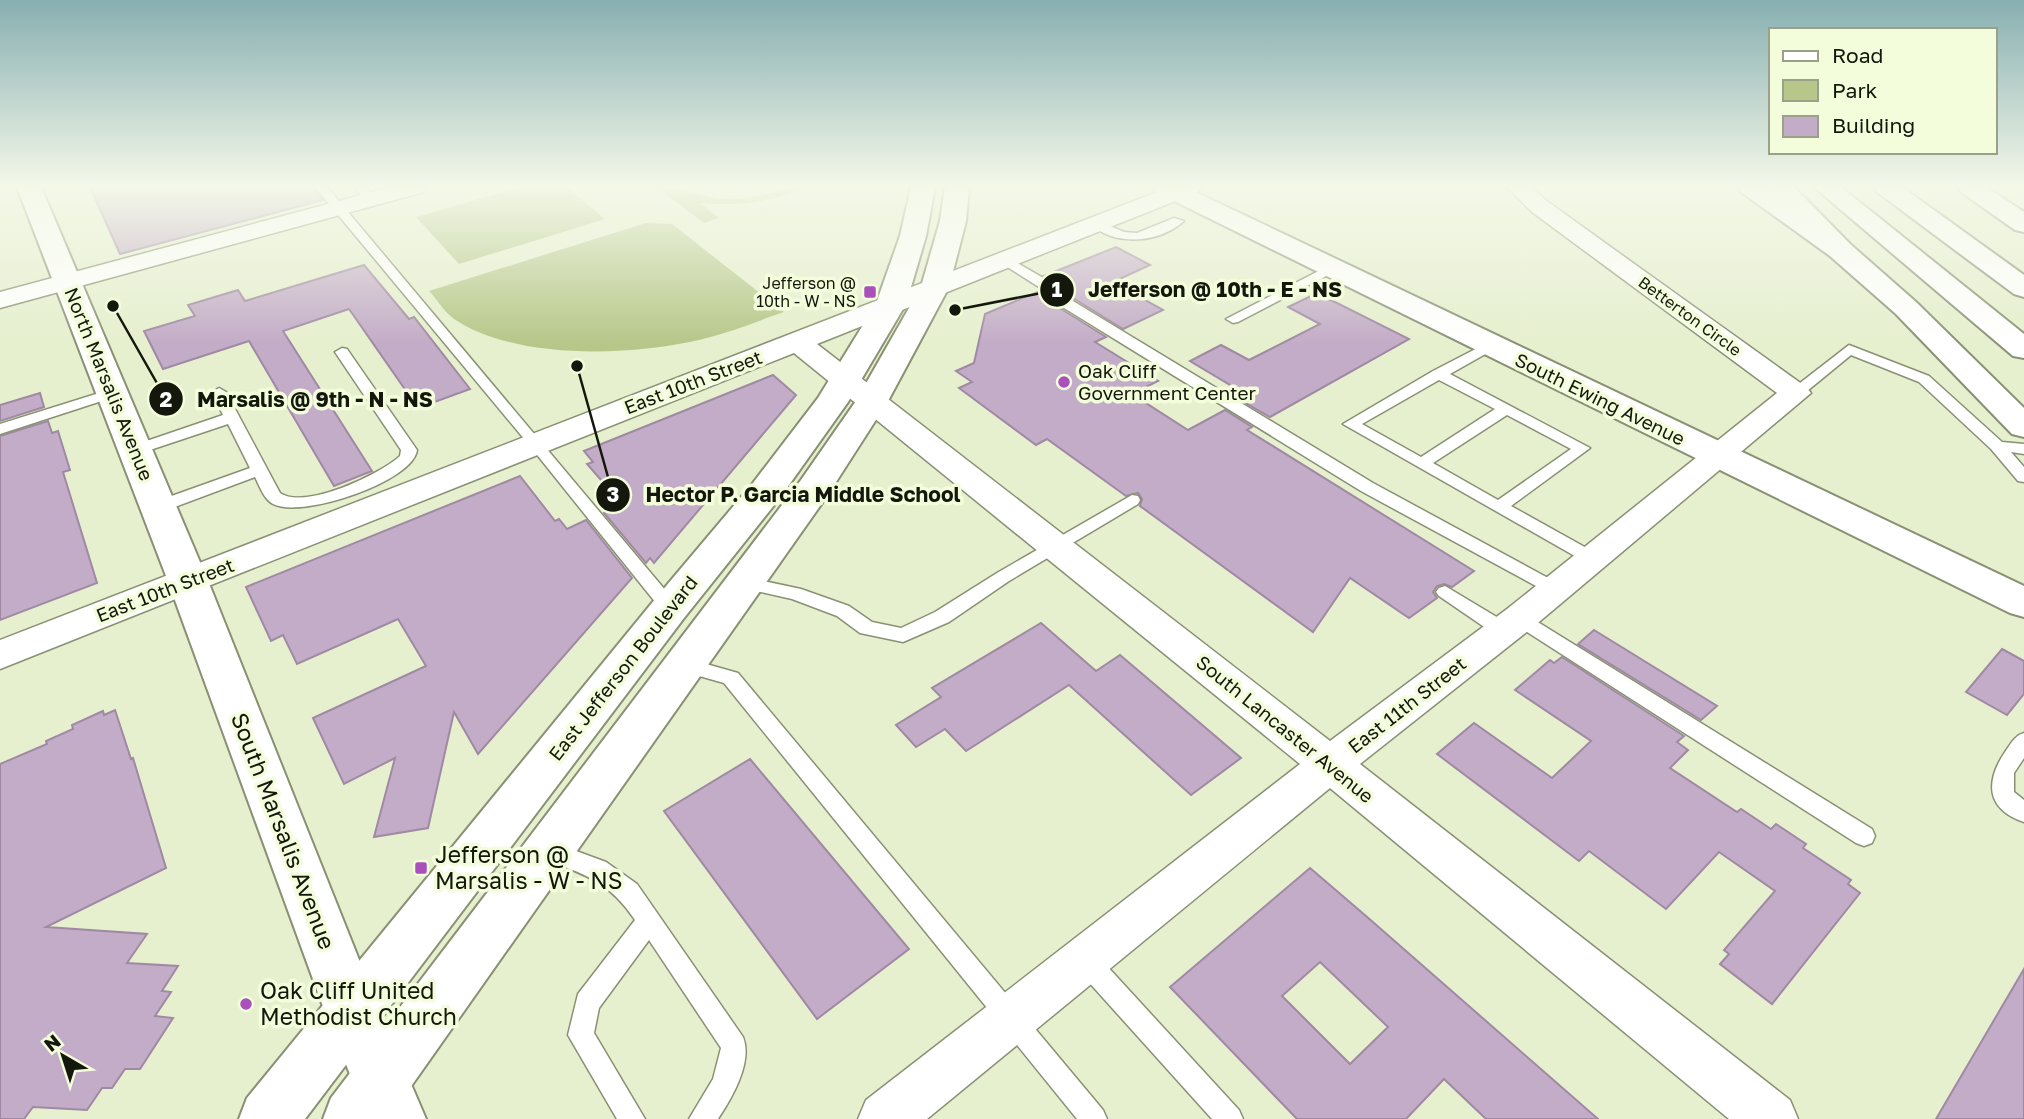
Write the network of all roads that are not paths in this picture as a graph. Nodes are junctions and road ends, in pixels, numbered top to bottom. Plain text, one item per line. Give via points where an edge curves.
1 (51, 239) edge
2 (222, 239) edge
3 (363, 239) edge
4 (912, 239) edge
5 (949, 239) edge
6 (1056, 239) edge
7 (1269, 239) edge
8 (1584, 239) edge
9 (1825, 239) edge
10 (1830, 239) edge
11 (1890, 239) edge
12 (1957, 239) edge
13 (1840, 250) junction
14 (1005, 260) junction
15 (1332, 268) junction
16 (68, 281) junction
17 (935, 287) junction
18 (2024, 288) edge
19 (0, 300) edge
20 (891, 304) junction
21 (1233, 318) dead end
22 (797, 342) junction
23 (1491, 345) junction
24 (2024, 349) edge
25 (342, 352) dead end
26 (1438, 374) junction
27 (859, 391) junction
28 (219, 392) dead end
29 (112, 393) junction
30 (1796, 393) junction
31 (1506, 409) junction
32 (232, 417) junction
33 (2024, 427) edge
34 (0, 429) edge
35 (536, 443) junction
36 (1997, 446) junction
37 (135, 450) junction
38 (2024, 450) edge
39 (1718, 456) junction
40 (1422, 463) junction
41 (260, 470) junction
42 (2024, 477) edge
43 (1132, 500) dead end
44 (158, 507) junction
45 (1499, 507) junction
46 (1055, 546) junction
47 (1593, 559) junction
48 (188, 581) junction
49 (745, 583) junction
50 (1555, 589) junction
51 (1445, 592) dead end
52 (2024, 603) edge
53 (670, 608) junction
54 (1512, 624) junction
55 (0, 655) edge
56 (685, 665) junction
57 (2024, 741) edge
58 (1330, 764) junction
59 (2024, 813) edge
60 (1864, 836) dead end
61 (549, 852) junction
62 (649, 921) junction
63 (1086, 961) junction
64 (352, 1012) junction
65 (1011, 1020) junction
66 (377, 1106) edge
67 (268, 1119) edge
68 (632, 1119) edge
69 (702, 1119) edge
70 (885, 1119) edge
71 (1094, 1119) edge
72 (1230, 1119) edge
73 (1770, 1119) edge

1 - 16 main road, North Marsalis Avenue
2 - 16 street
3 - 35 lane
4 - 20 main road, East Jefferson Boulevard
5 - 17 main road, East Jefferson Boulevard
6 - 14 street, East 10th Street
7 - 15 main road, South Ewing Avenue
8 - 30 street, Betterton Circle
9 - 13 main road
10 - 13 main road
11 - 24 main road
12 - 18 main road
13 - 33 main road via 1906,308
14 - 17 street, East 10th Street
14 - 50 lane via 1054,295 1367,487
15 - 21 lane
15 - 23 main road, South Ewing Avenue
16 - 19 street
16 - 29 main road, North Marsalis Avenue
17 - 20 street, East 10th Street
17 - 27 main road, East Jefferson Boulevard
20 - 22 street, East 10th Street
20 - 27 main road, East Jefferson Boulevard
22 - 27 street, South Lancaster Avenue
22 - 35 street, East 10th Street
23 - 26 lane
23 - 39 main road, South Ewing Avenue
25 - 41 lane via 409,450 408,458 389,474 308,504 279,501
26 - 31 lane
26 - 40 lane via 1351,424
27 - 46 street, South Lancaster Avenue
27 - 49 main road, East Jefferson Boulevard via 814,488
27 - 53 main road, East Jefferson Boulevard via 766,492
28 - 32 lane
29 - 34 lane
29 - 37 main road, North Marsalis Avenue
30 - 36 lane via 1849,349 1924,379
30 - 39 street, East 11th Street
31 - 40 lane
31 - 45 lane via 1582,447
32 - 37 lane
32 - 41 lane
35 - 48 street, East 10th Street
35 - 53 lane
36 - 38 lane
36 - 42 lane
37 - 44 main road, North Marsalis Avenue
39 - 47 street, East 11th Street
39 - 52 main road, South Ewing Avenue
40 - 45 lane
41 - 44 lane
43 - 46 lane
44 - 48 main road, North Marsalis Avenue
45 - 47 lane
46 - 49 lane via 942,617 903,635 867,628 843,611 795,593
46 - 58 street, South Lancaster Avenue
47 - 50 street, East 11th Street
48 - 55 street, East 10th Street
48 - 64 main road, South Marsalis Avenue
49 - 56 main road, East Jefferson Boulevard
50 - 54 street, East 11th Street
51 - 54 lane
53 - 64 main road, East Jefferson Boulevard
54 - 58 street, East 11th Street
54 - 60 lane
56 - 61 main road, East Jefferson Boulevard
56 - 65 lane via 730,678
57 - 59 lane via 2003,772 2003,796
58 - 63 street, East 11th Street
58 - 73 street, South Lancaster Avenue
61 - 62 lane via 598,869 629,891
61 - 66 main road, East Jefferson Boulevard
62 - 68 lane via 587,1003 581,1035
62 - 69 lane via 734,1046 725,1085
63 - 65 street, East 11th Street
63 - 72 lane
64 - 66 main road, South Marsalis Avenue
64 - 67 main road, East Jefferson Boulevard
65 - 70 street, East 11th Street
65 - 71 lane

